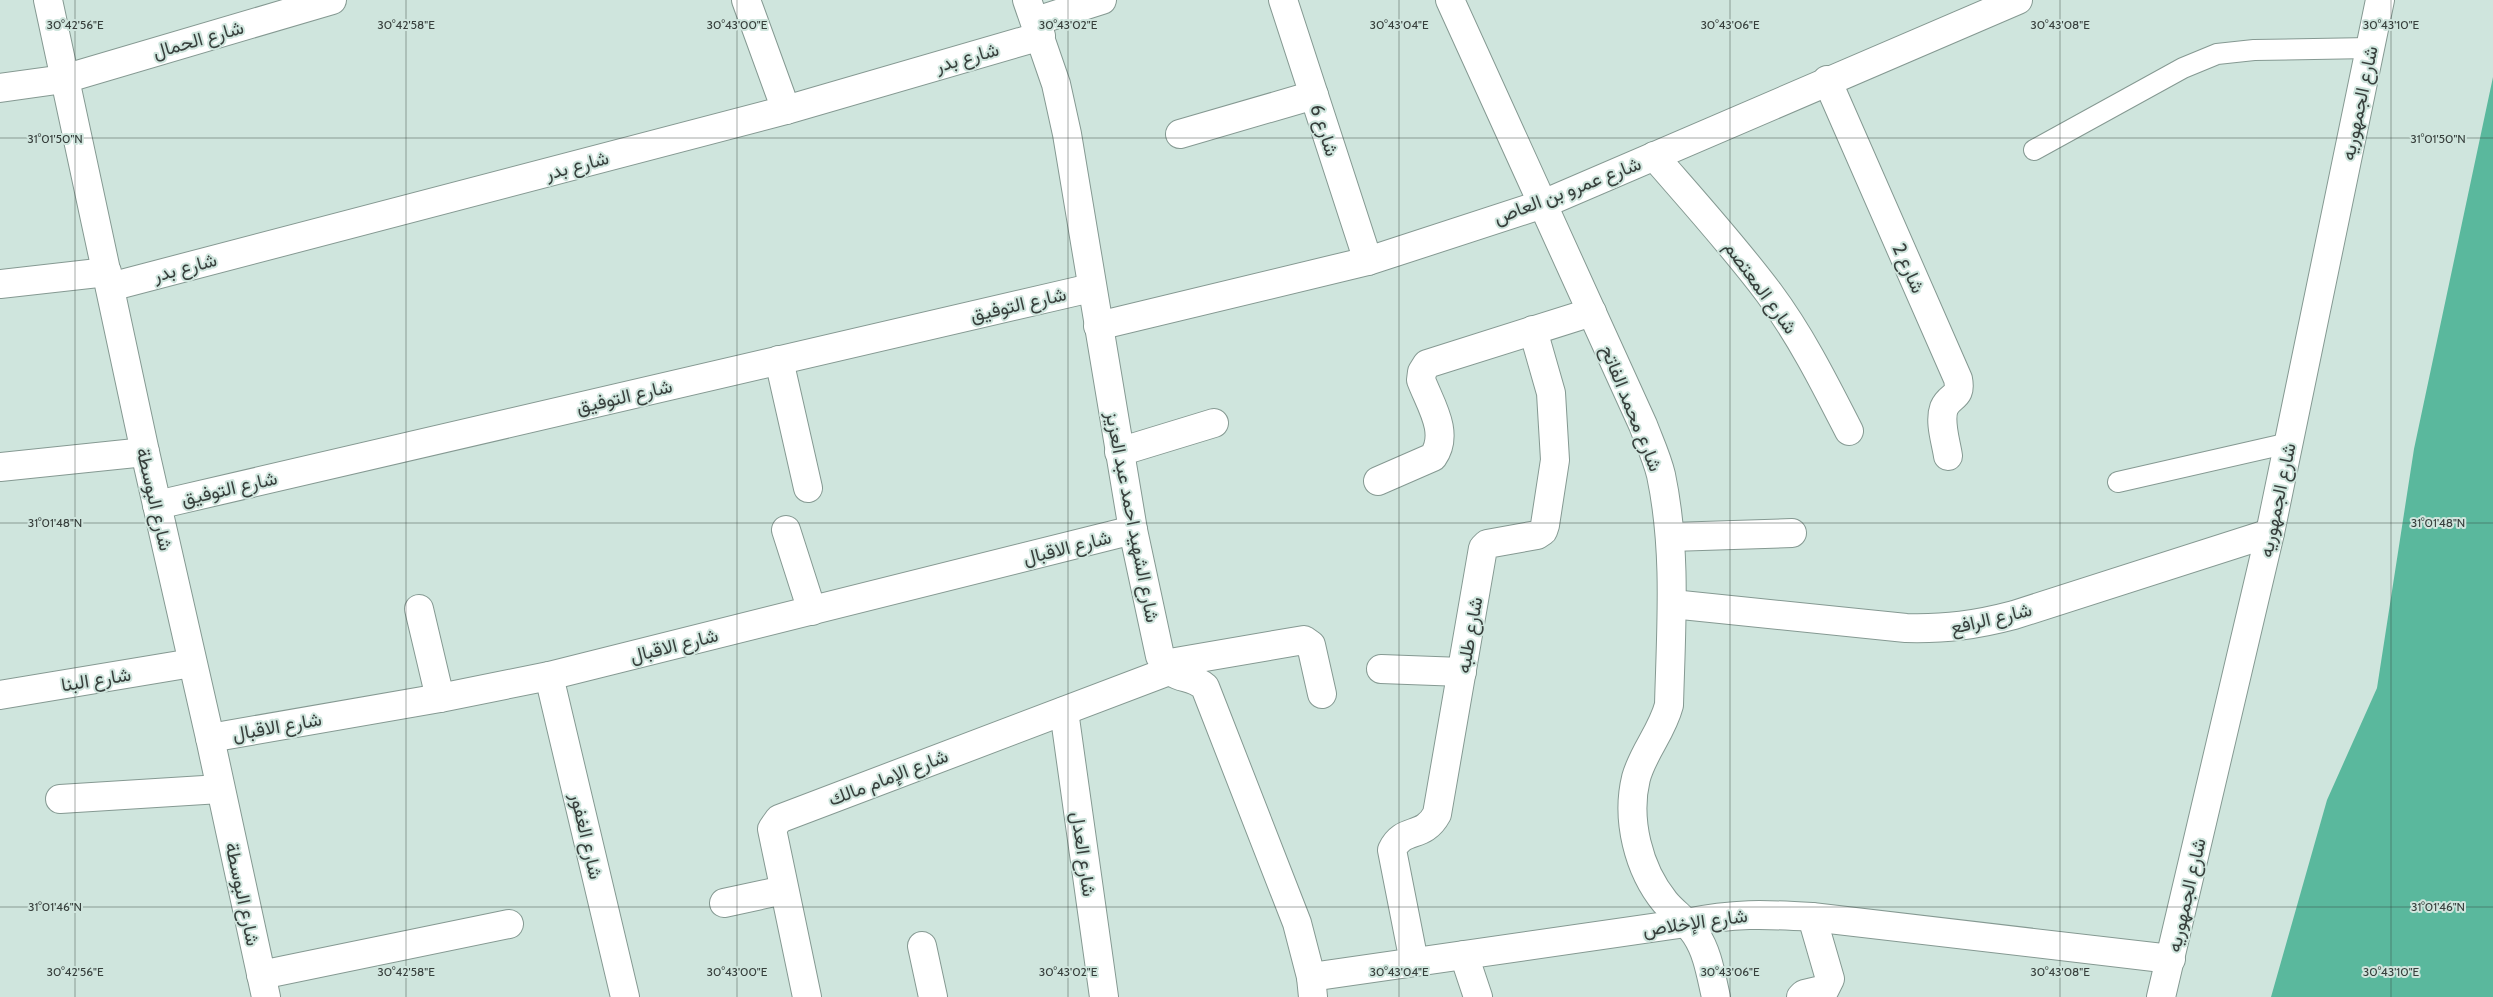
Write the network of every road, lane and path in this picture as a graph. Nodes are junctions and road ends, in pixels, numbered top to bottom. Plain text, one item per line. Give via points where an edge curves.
1 (48, 0) edge
2 (332, 0) edge
3 (746, 0) edge
4 (1102, 0) edge
5 (1283, 0) edge
6 (1450, 0) edge
7 (2018, 0) edge
8 (2380, 0) edge
9 (1035, 19) edge
10 (2370, 48) junction
11 (64, 79) junction
12 (1827, 80) junction
13 (0, 88) edge
14 (1314, 95) junction
15 (786, 110) junction
16 (1180, 134) dead end
17 (2034, 150) dead end
18 (1654, 156) junction
19 (1543, 204) junction
20 (1368, 261) junction
21 (109, 279) junction
22 (0, 284) edge
23 (1091, 288) junction
24 (1592, 312) junction
25 (1098, 326) junction
26 (1533, 330) junction
27 (779, 360) junction
28 (1214, 423) dead end
29 (1849, 432) dead end
30 (2289, 442) junction
31 (145, 452) junction
32 (1119, 452) junction
33 (1948, 456) dead end
34 (0, 467) edge
35 (1378, 481) dead end
36 (2118, 482) dead end
37 (808, 488) dead end
38 (157, 505) junction
39 (786, 530) dead end
40 (1133, 530) junction
41 (1792, 533) dead end
42 (2270, 533) junction
43 (1671, 537) junction
44 (1672, 604) junction
45 (419, 609) dead end
46 (812, 611) junction
47 (192, 663) junction
48 (1167, 667) junction
49 (1381, 669) dead end
50 (1462, 672) junction
51 (549, 676) junction
52 (1322, 694) dead end
53 (0, 695) edge
54 (440, 698) junction
55 (1064, 711) junction
56 (210, 738) junction
57 (220, 789) junction
58 (60, 799) dead end
59 (784, 890) junction
60 (724, 903) dead end
61 (1812, 917) junction
62 (1686, 923) junction
63 (509, 924) dead end
64 (922, 946) dead end
65 (1464, 955) junction
66 (2171, 959) junction
67 (1414, 962) junction
68 (263, 986) edge
69 (1312, 987) edge
70 (1830, 991) edge
71 (625, 997) edge
72 (807, 997) edge
73 (933, 997) edge
74 (1104, 997) edge
75 (1478, 997) edge
76 (1716, 997) edge
77 (1801, 997) edge
78 (2161, 997) edge

1 - 11 street, شارع البوسطة
2 - 11 street, شارع الحمال
3 - 15 street
4 - 9 street, شارع بدر
5 - 14 street, شارع 6
6 - 19 street, شارع محمد الفاتح
7 - 12 street, شارع عمرو بن العاص
8 - 10 street, شارع الجمهوريه
9 - 15 street, شارع بدر
9 - 23 street, شارع الشهيد احمد عبد العزيز via 1068,134
10 - 17 lane via 2254,50 2217,54 2183,68
10 - 30 street, شارع الجمهوريه
11 - 13 street, شارع الحمال
11 - 21 street, شارع البوسطة
12 - 18 street, شارع عمرو بن العاص
12 - 33 street, شارع 2 via 1958,379 1957,396 1948,401 1944,409
14 - 16 street
14 - 20 street, شارع 6
15 - 21 street, شارع بدر
18 - 19 street, شارع عمرو بن العاص
18 - 29 street, شارع المعتصم via 1770,294 1813,362
19 - 20 street, شارع عمرو بن العاص
19 - 24 street, شارع محمد الفاتح
20 - 25 street, شارع عمرو بن العاص
21 - 22 street, شارع بدر
21 - 31 street, شارع البوسطة
23 - 25 street, شارع الشهيد احمد عبد العزيز
23 - 27 street, شارع التوفيق
24 - 26 street
24 - 43 street, شارع محمد الفاتح via 1643,424 1660,474
25 - 32 street, شارع الشهيد احمد عبد العزيز
26 - 35 street via 1427,364 1421,380 1440,431 1439,450 1433,457
26 - 50 street, شارع طلبه via 1551,393 1555,460 1545,525 1537,535 1487,544 1483,548
27 - 37 street
27 - 38 street, شارع التوفيق
28 - 32 street
30 - 36 lane
30 - 42 street, شارع الجمهوريه
31 - 34 street
31 - 38 street, شارع البوسطة
32 - 40 street, شارع الشهيد احمد عبد العزيز
38 - 47 street, شارع البوسطة
39 - 46 street
40 - 46 street, شارع الاقبال
40 - 48 street, شارع الشهيد احمد عبد العزيز via 1160,656
41 - 43 street
42 - 44 street, شارع الرافع via 2014,615 1943,629
42 - 66 street, شارع الجمهوريه
43 - 44 street, شارع محمد الفاتح
44 - 62 street, شارع محمد الفاتح via 1665,721 1648,748 1636,778 1632,810 1636,842 1648,873 1664,900
45 - 54 street
46 - 51 street, شارع الاقبال
47 - 53 street, شارع البنا
47 - 56 street, شارع البوسطة
48 - 52 street, شارع الإمام مالك via 1304,640 1311,644
48 - 55 street, شارع الإمام مالك
48 - 69 street via 1176,676 1205,687 1297,923
49 - 50 street
50 - 67 street, شارع طلبه via 1437,814 1426,829 1402,837 1392,850
51 - 54 street, شارع الاقبال
51 - 71 street, شارع الغفور
54 - 56 street, شارع الاقبال
55 - 59 street, شارع الإمام مالك via 778,819 772,828
55 - 74 street, شارع العدل
56 - 57 street, شارع البوسطة
57 - 58 street
57 - 68 street, شارع البوسطة
59 - 60 street
59 - 72 street, شارع الإمام مالك
61 - 62 street, شارع الإخلاص via 1754,913
61 - 66 street, شارع الإخلاص
61 - 70 street via 1829,974
62 - 65 street, شارع الإخلاص
62 - 76 street, شارع محمد الفاتح via 1701,945
63 - 68 street
64 - 73 street
65 - 67 street, شارع الإخلاص
65 - 75 street
66 - 78 street, شارع الجمهوريه
67 - 69 street, شارع الإخلاص
70 - 77 street via 1825,989

